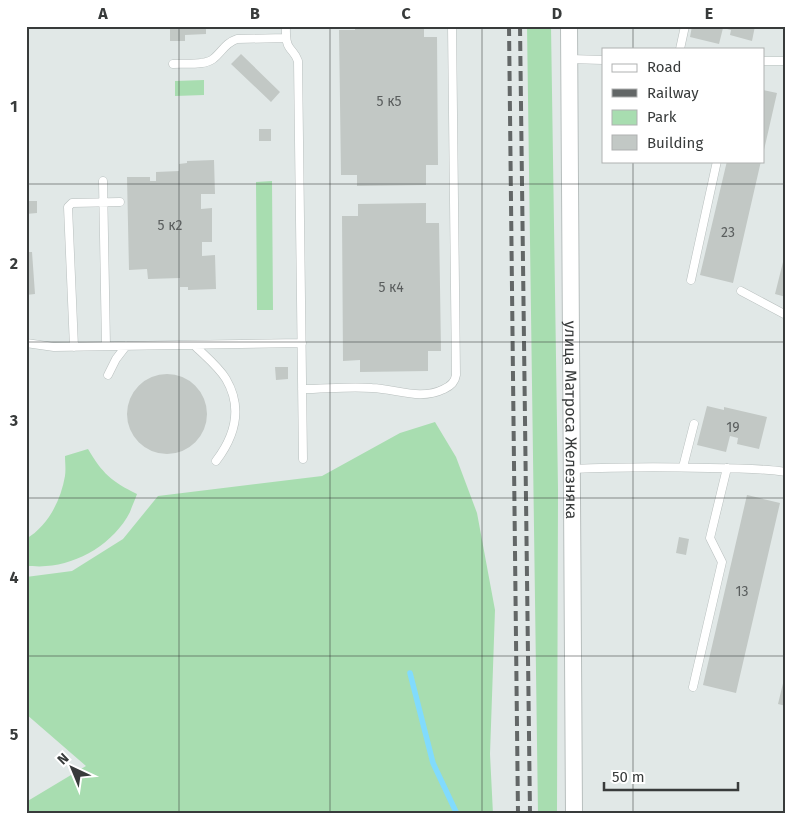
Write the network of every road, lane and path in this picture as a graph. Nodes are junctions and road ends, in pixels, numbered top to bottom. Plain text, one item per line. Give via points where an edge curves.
1 (286, 26) edge
2 (452, 26) edge
3 (570, 26) edge
4 (686, 26) edge
5 (286, 38) junction
6 (680, 48) edge
7 (570, 59) junction
8 (602, 60) edge
9 (764, 61) edge
10 (786, 61) edge
11 (173, 64) dead end
12 (717, 162) edge
13 (104, 181) dead end
14 (120, 202) dead end
15 (104, 203) junction
16 (691, 280) dead end
17 (742, 291) dead end
18 (786, 315) edge
19 (26, 343) edge
20 (302, 343) junction
21 (194, 345) junction
22 (106, 346) junction
23 (126, 346) junction
24 (74, 347) junction
25 (108, 375) dead end
26 (302, 389) junction
27 (694, 424) dead end
28 (303, 459) dead end
29 (216, 461) dead end
30 (683, 467) junction
31 (727, 468) junction
32 (572, 469) junction
33 (786, 472) edge
34 (693, 687) dead end
35 (574, 814) edge

1 - 5 lane
2 - 26 lane via 455,381 436,393 421,395 372,388
3 - 7 street, улица Матроса Железняка
4 - 6 lane
5 - 11 lane via 237,39 230,41 207,63
5 - 20 lane via 298,61
7 - 8 lane
7 - 32 street, улица Матроса Железняка
9 - 10 lane
12 - 16 lane
13 - 15 lane
14 - 15 lane
15 - 22 lane
15 - 24 lane via 72,203 68,207
17 - 18 lane
19 - 24 lane
20 - 21 lane
20 - 26 lane
21 - 23 lane
21 - 29 lane via 225,378 235,406 232,435
22 - 23 lane
22 - 24 lane
23 - 25 lane
26 - 28 lane
27 - 30 lane
30 - 31 lane
30 - 32 lane
31 - 33 lane
31 - 34 lane via 710,538 722,562
32 - 35 street, улица Матроса Железняка

